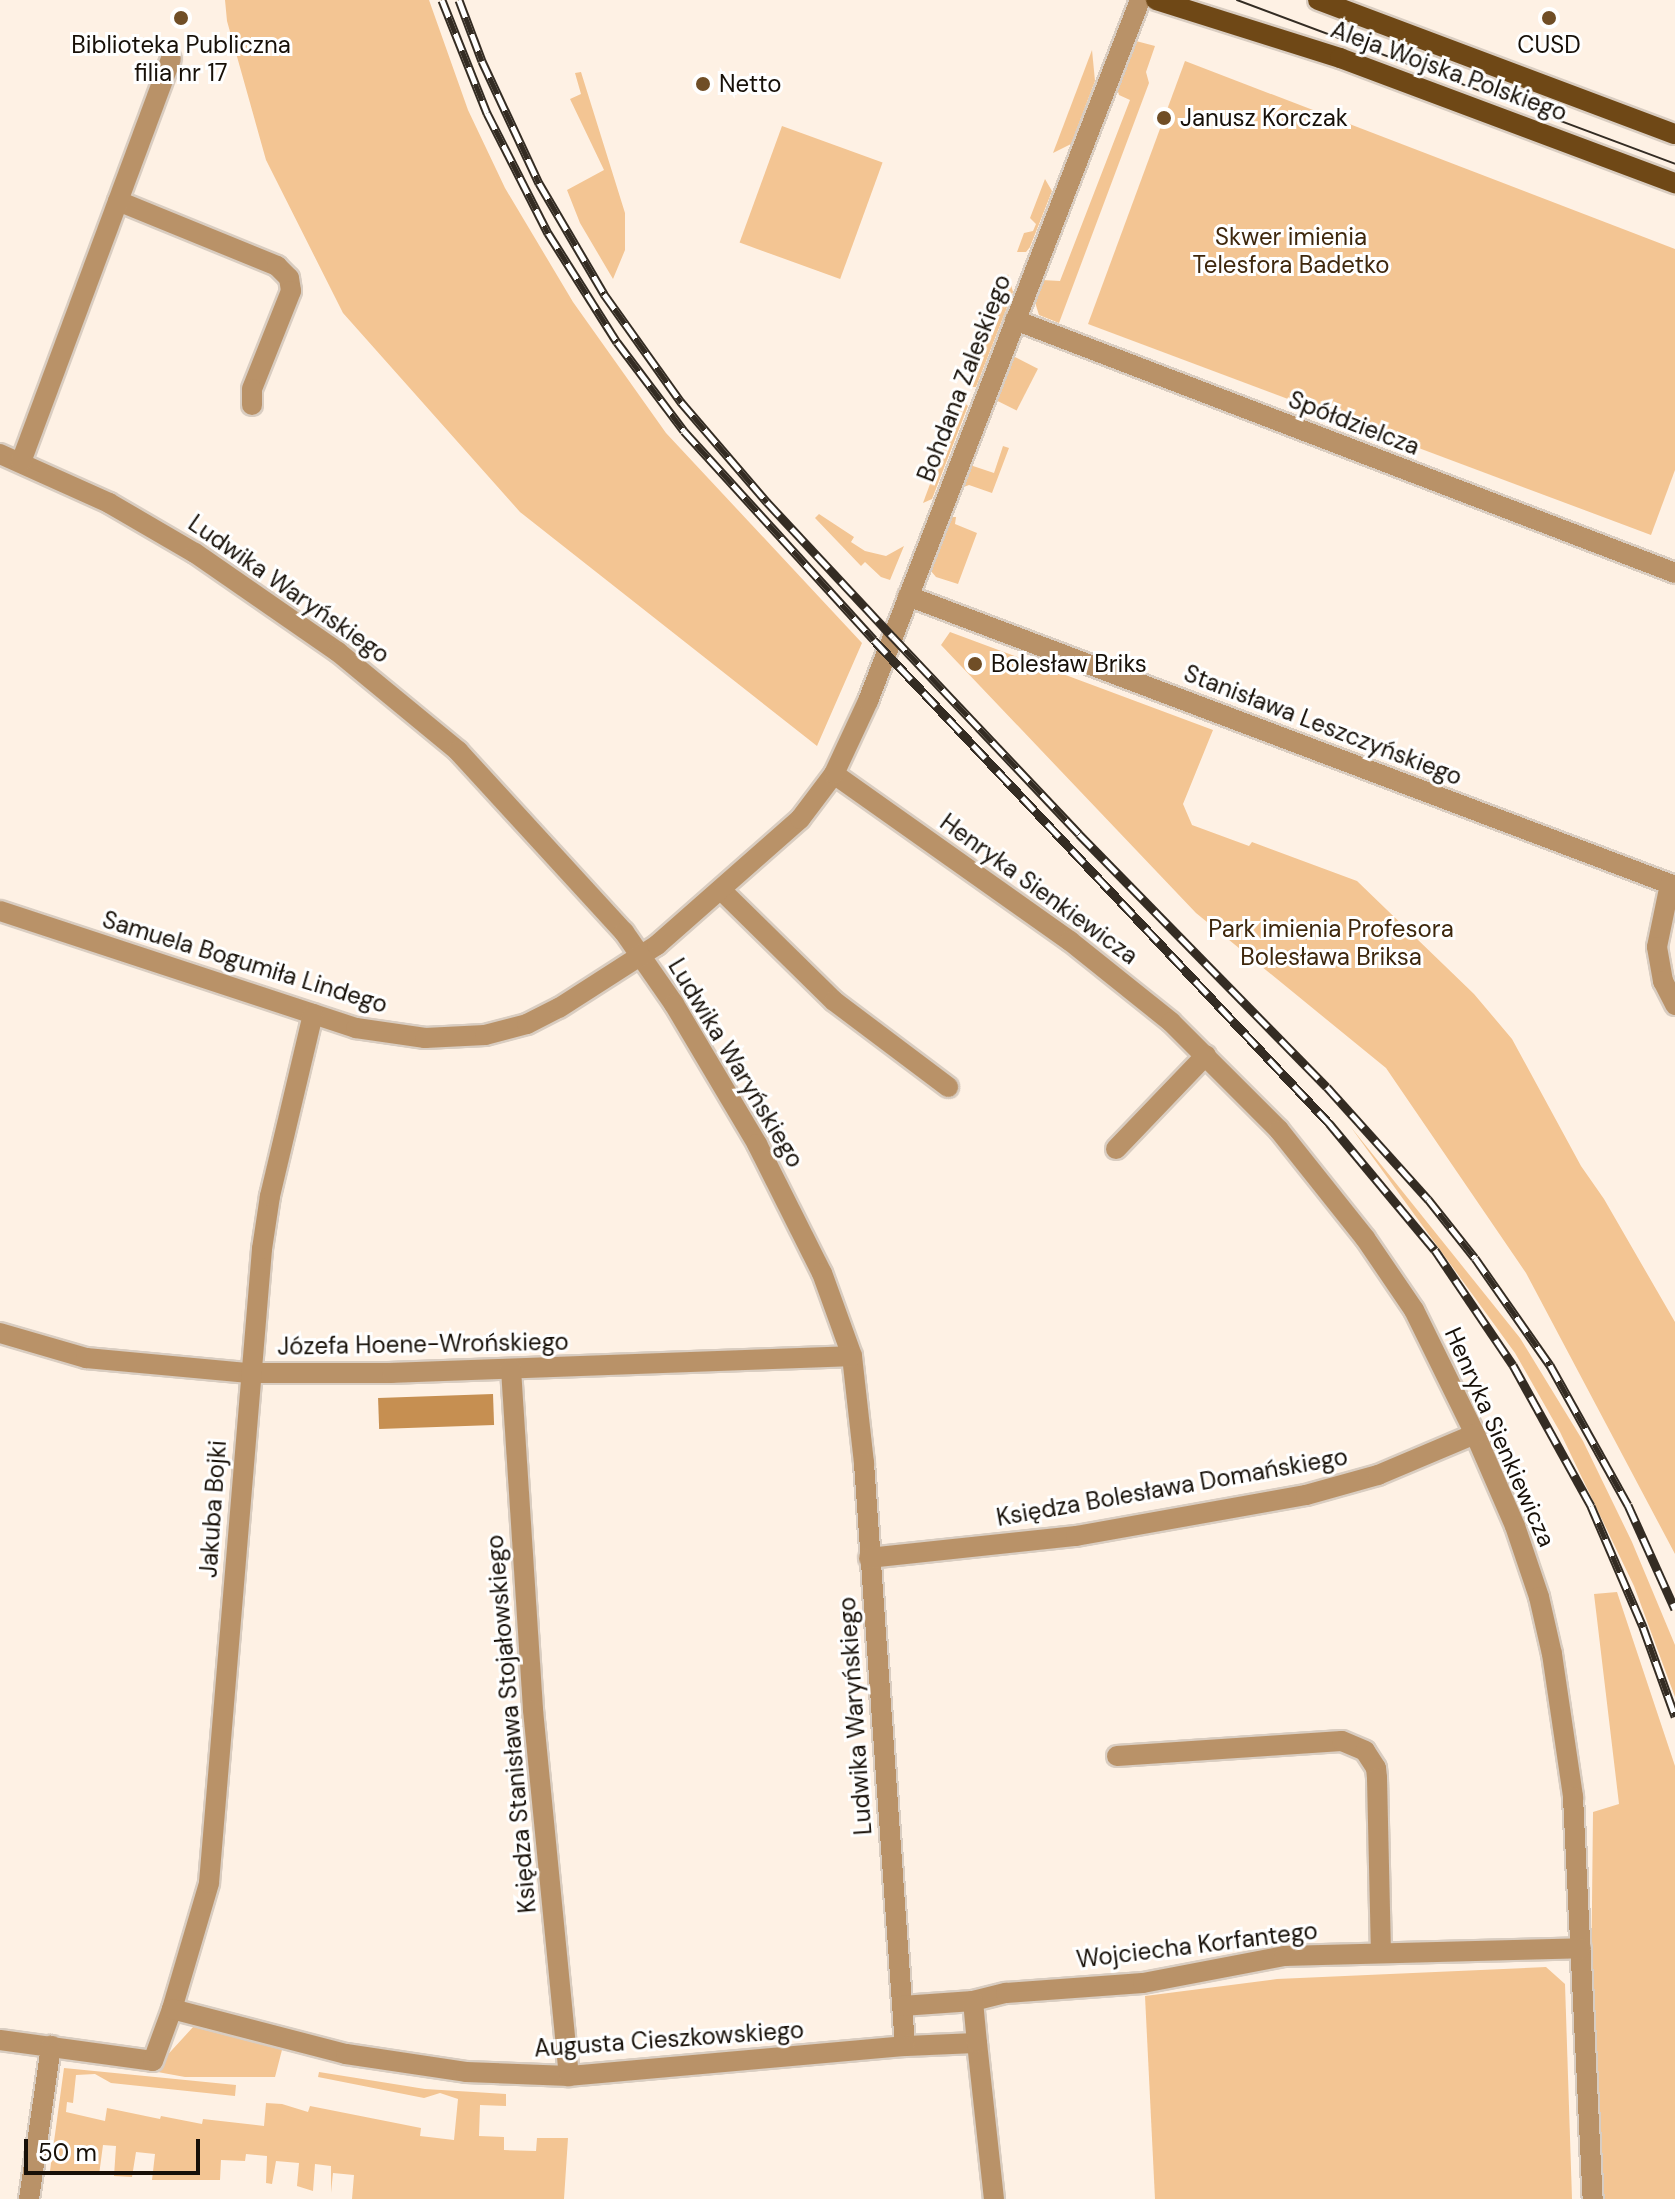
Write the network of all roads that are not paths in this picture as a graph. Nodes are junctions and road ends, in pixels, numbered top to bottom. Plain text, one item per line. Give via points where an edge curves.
1 (1140, 0) edge
2 (1156, 0) edge
3 (1318, 0) edge
4 (171, 59) dead end
5 (1675, 134) edge
6 (1675, 183) edge
7 (118, 201) junction
8 (1015, 320) junction
9 (252, 405) dead end
10 (0, 454) edge
11 (21, 462) junction
12 (1675, 573) edge
13 (908, 596) junction
14 (834, 774) junction
15 (1672, 885) edge
16 (721, 890) junction
17 (0, 911) edge
18 (642, 956) junction
19 (1675, 1005) edge
20 (313, 1014) junction
21 (1206, 1055) junction
22 (948, 1087) dead end
23 (1116, 1149) dead end
24 (0, 1333) edge
25 (852, 1356) junction
26 (511, 1369) junction
27 (249, 1373) junction
28 (1475, 1434) junction
29 (869, 1558) junction
30 (1117, 1756) dead end
31 (1581, 1948) junction
32 (1381, 1952) junction
33 (973, 2001) junction
34 (902, 2006) junction
35 (172, 2009) junction
36 (0, 2040) edge
37 (977, 2043) junction
38 (51, 2046) junction
39 (905, 2046) junction
40 (569, 2076) junction
41 (29, 2199) edge
42 (994, 2199) edge
43 (1593, 2199) edge

1 - 8 street, Bohdana Zaleskiego
2 - 6 main road, Aleja Wojska Polskiego via 1340,58
3 - 5 main road, Aleja Wojska Polskiego
4 - 7 street
7 - 9 street via 277,266 289,278 291,291 252,389
7 - 11 street
8 - 12 street, Spółdzielcza
8 - 13 street, Bohdana Zaleskiego
10 - 11 street, Ludwika Waryńskiego
11 - 18 street, Ludwika Waryńskiego via 167,535 288,615 386,689 458,751
13 - 14 street, Bohdana Zaleskiego
13 - 15 street, Stanisława Leszczyńskiego
14 - 16 street, Samuela Bogumiła Lindego via 800,819
14 - 21 street, Henryka Sienkiewicza via 1093,958
15 - 19 street via 1657,947 1663,981
16 - 18 street, Samuela Bogumiła Lindego
16 - 22 street via 834,1001
17 - 20 street, Samuela Bogumiła Lindego
18 - 20 street, Samuela Bogumiła Lindego via 541,1018 485,1035 401,1036
18 - 25 street, Ludwika Waryńskiego via 757,1144 822,1273
20 - 27 street, Jakuba Bojki via 268,1207
21 - 23 street
21 - 28 street, Henryka Sienkiewicza via 1279,1130 1382,1261 1414,1310
24 - 27 street, Józefa Hoene-Wrońskiego via 86,1358
25 - 26 street, Józefa Hoene-Wrońskiego
25 - 29 street, Ludwika Waryńskiego
26 - 27 street, Józefa Hoene-Wrońskiego
26 - 40 street, Księdza Stanisława Stojałowskiego via 533,1710
27 - 35 street, Jakuba Bojki via 211,1869
28 - 29 street, Księdza Bolesława Domańskiego via 1378,1475 1318,1492 1076,1536
28 - 31 street, Henryka Sienkiewicza via 1520,1540 1552,1654 1569,1760
29 - 34 street, Ludwika Waryńskiego
30 - 32 street via 1342,1741 1365,1751 1377,1778
31 - 32 street, Wojciecha Korfantego
31 - 43 street, Henryka Sienkiewicza
32 - 33 street, Wojciecha Korfantego via 1284,1956 1143,1983 1006,1993
33 - 34 street
33 - 37 street
34 - 39 street, Ludwika Waryńskiego
35 - 38 street via 153,2061
35 - 40 street, Augusta Cieszkowskiego via 401,2064
36 - 38 street
37 - 39 street
37 - 42 street
38 - 41 street
39 - 40 street, Augusta Cieszkowskiego

